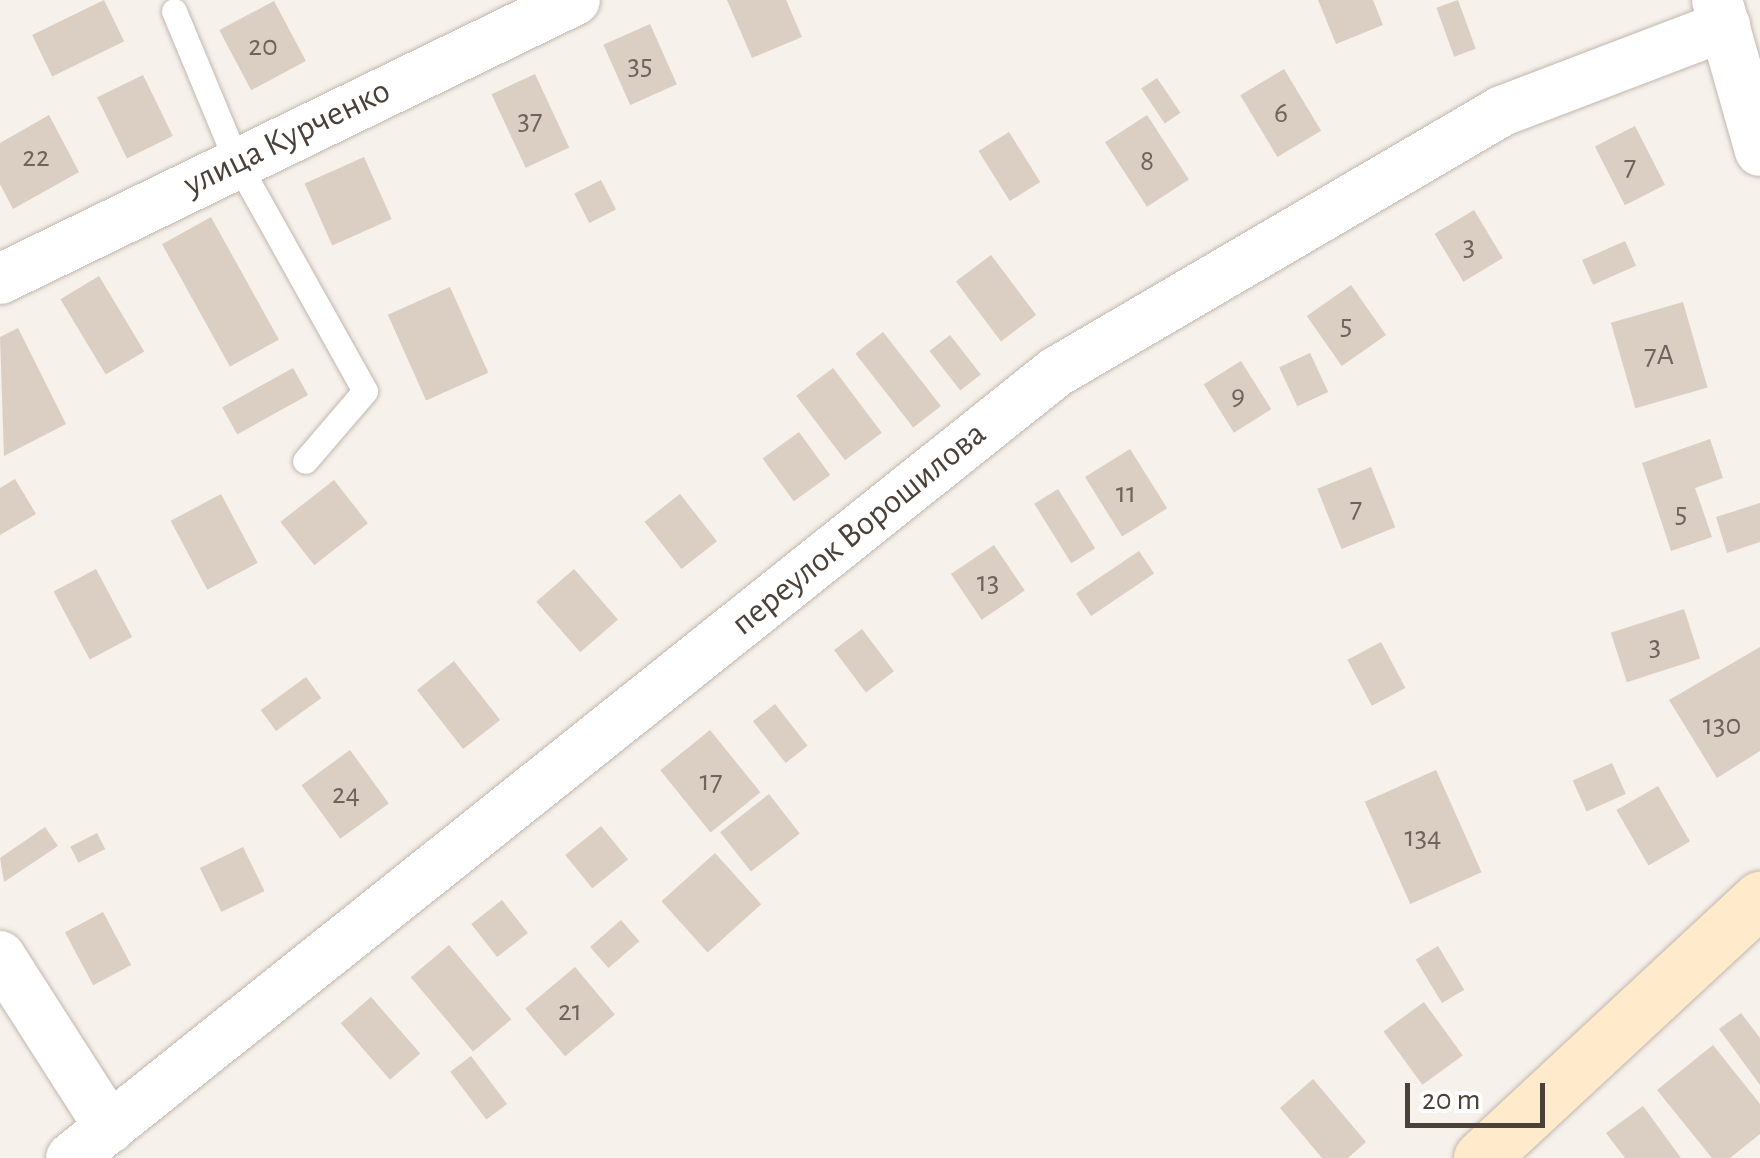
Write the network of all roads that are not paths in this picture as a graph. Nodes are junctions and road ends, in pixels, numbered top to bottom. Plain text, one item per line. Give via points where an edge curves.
1 (575, 0) edge
2 (174, 11) dead end
3 (1721, 13) edge
4 (1760, 151) edge
5 (236, 162) junction
6 (0, 279) edge
7 (306, 461) dead end
8 (1760, 899) edge
9 (0, 956) edge
10 (110, 1128) junction
11 (71, 1158) edge
12 (1481, 1158) edge

1 - 5 street, улица Курченко
2 - 5 lane
3 - 4 street
3 - 10 street, переулок Ворошилова via 1502,111 1056,372
5 - 6 street, улица Курченко
5 - 7 lane via 365,391
8 - 12 main road
9 - 10 street
10 - 11 street, переулок Ворошилова

